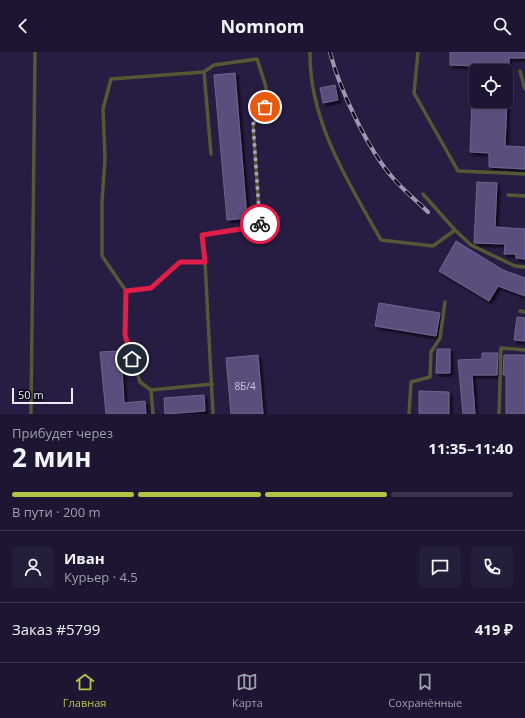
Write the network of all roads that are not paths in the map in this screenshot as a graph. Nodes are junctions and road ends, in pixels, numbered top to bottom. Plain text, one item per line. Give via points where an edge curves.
1 (35, 52) edge
2 (310, 52) edge
3 (418, 52) edge
4 (520, 71) dead end
5 (204, 72) junction
6 (525, 89) edge
7 (211, 154) dead end
8 (525, 174) edge
9 (423, 194) dead end
10 (508, 195) dead end
11 (525, 196) edge
12 (455, 230) junction
13 (205, 262) junction
14 (525, 267) edge
15 (126, 291) junction
16 (445, 302) dead end
17 (520, 311) dead end
18 (525, 312) edge
19 (525, 350) edge
20 (212, 384) junction
21 (151, 390) junction
22 (31, 414) edge
23 (153, 414) edge
24 (213, 414) edge
25 (409, 414) edge
26 (499, 414) edge

1 - 22 lane
2 - 12 lane via 310,70 319,112 337,163 381,240 433,246
3 - 8 lane via 414,93 458,170
4 - 6 lane
5 - 7 lane
5 - 13 lane via 214,65 257,59 266,87 265,107 253,124 260,226 202,235
5 - 15 lane via 111,79 103,109 105,159 102,256
9 - 12 lane
10 - 11 lane
12 - 14 lane via 471,245 515,266
13 - 15 lane via 180,262 151,288
13 - 20 lane
15 - 21 lane via 125,335 140,382
16 - 25 lane via 440,338 430,352 430,377 411,382
17 - 18 lane
19 - 26 lane via 501,348
20 - 21 lane
20 - 24 lane
21 - 23 lane

